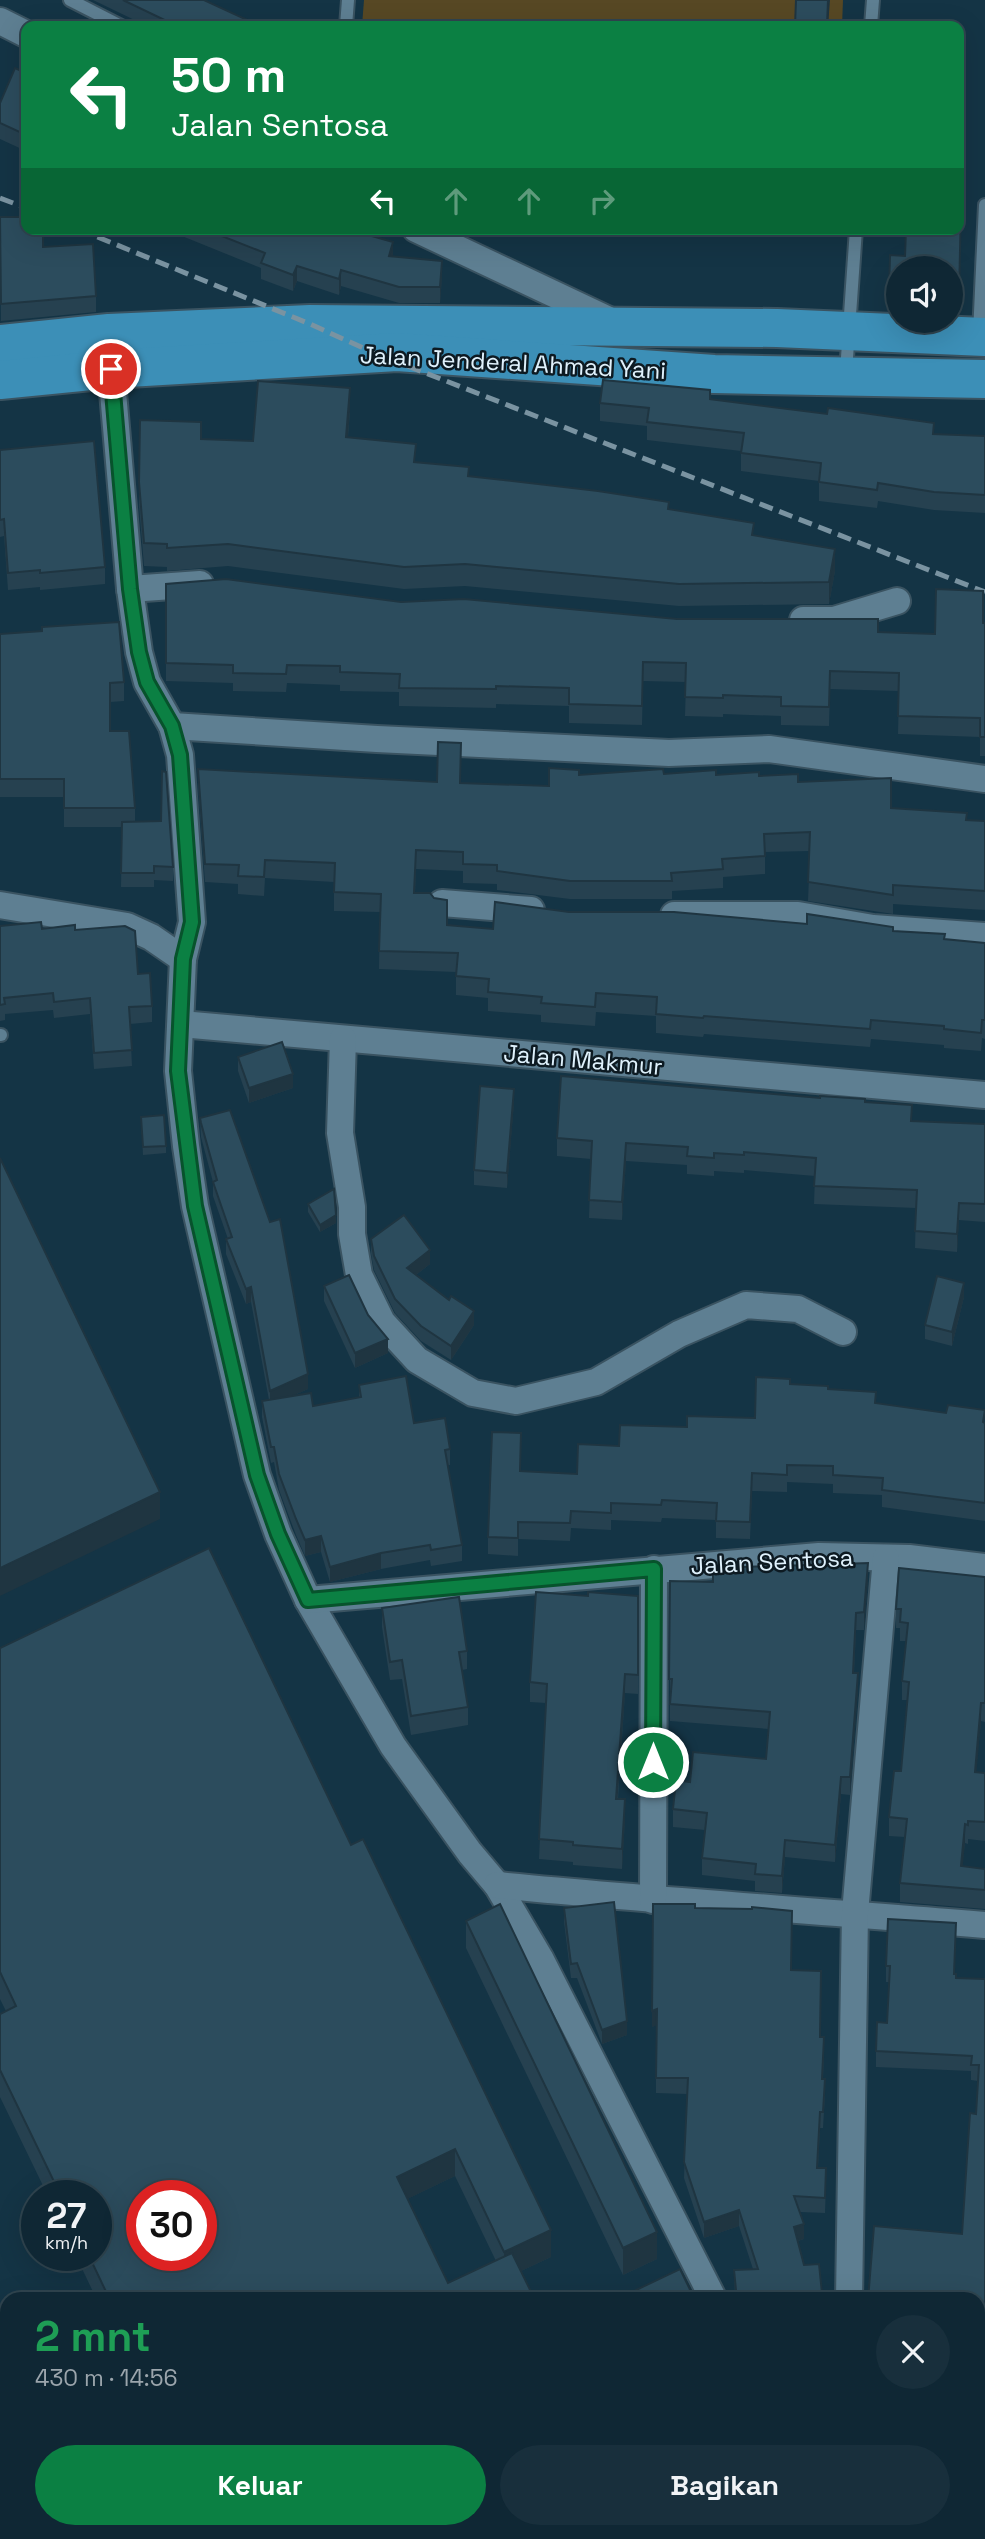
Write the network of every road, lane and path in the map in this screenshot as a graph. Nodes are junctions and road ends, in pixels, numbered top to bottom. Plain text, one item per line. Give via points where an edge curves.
1 (70, 0) edge
2 (348, 0) edge
3 (873, 0) edge
4 (0, 20) edge
5 (111, 21) edge
6 (346, 21) edge
7 (872, 21) edge
8 (21, 31) edge
9 (985, 205) edge
10 (429, 235) edge
11 (856, 235) edge
12 (625, 328) junction
13 (848, 330) junction
14 (982, 337) edge
15 (0, 345) edge
16 (111, 369) junction
17 (845, 377) junction
18 (985, 379) edge
19 (0, 380) edge
20 (226, 582) edge
21 (130, 589) junction
22 (897, 601) dead end
23 (782, 620) edge
24 (172, 726) junction
25 (985, 779) edge
26 (442, 903) edge
27 (0, 905) edge
28 (557, 914) edge
29 (650, 915) edge
30 (985, 936) edge
31 (183, 959) junction
32 (181, 1024) junction
33 (343, 1039) junction
34 (985, 1095) edge
35 (843, 1332) dead end
36 (886, 1558) junction
37 (985, 1567) edge
38 (654, 1569) junction
39 (308, 1600) junction
40 (497, 1885) junction
41 (653, 1900) junction
42 (855, 1913) junction
43 (985, 1925) edge
44 (710, 2292) edge
45 (849, 2292) edge

1 - 5 lane
2 - 6 lane
3 - 7 lane
4 - 8 street
9 - 14 lane
10 - 12 street
11 - 13 lane
12 - 13 main road, Jalan Jenderal Ahmad Yani
12 - 15 main road, Jalan Jenderal Ahmad Yani via 310,324 109,333
13 - 14 main road, Jalan Jenderal Ahmad Yani
13 - 17 lane
16 - 17 main road, Jalan Jenderal Ahmad Yani via 397,352 715,374
16 - 19 main road, Jalan Jenderal Ahmad Yani
16 - 21 street
17 - 18 main road, Jalan Jenderal Ahmad Yani
20 - 21 street
21 - 24 street via 147,682
22 - 23 street via 834,620
24 - 25 street via 669,752 769,749
24 - 31 street via 180,755 192,922
26 - 28 street
27 - 31 street via 127,926
29 - 30 street via 798,915 873,928
31 - 32 street
32 - 33 street, Jalan Makmur
32 - 39 street via 178,1071 195,1206 257,1475
33 - 34 street, Jalan Makmur
33 - 35 street via 340,1133 359,1275 382,1322 417,1360 473,1393 516,1401 596,1382 679,1334 746,1305 798,1309
36 - 37 street, Jalan Sentosa
36 - 38 street, Jalan Sentosa via 819,1556
36 - 42 street
38 - 39 street, Jalan Sentosa
38 - 41 street
39 - 40 street via 393,1746
40 - 41 street
40 - 44 street via 540,1958
41 - 42 street
42 - 43 street
42 - 45 street

